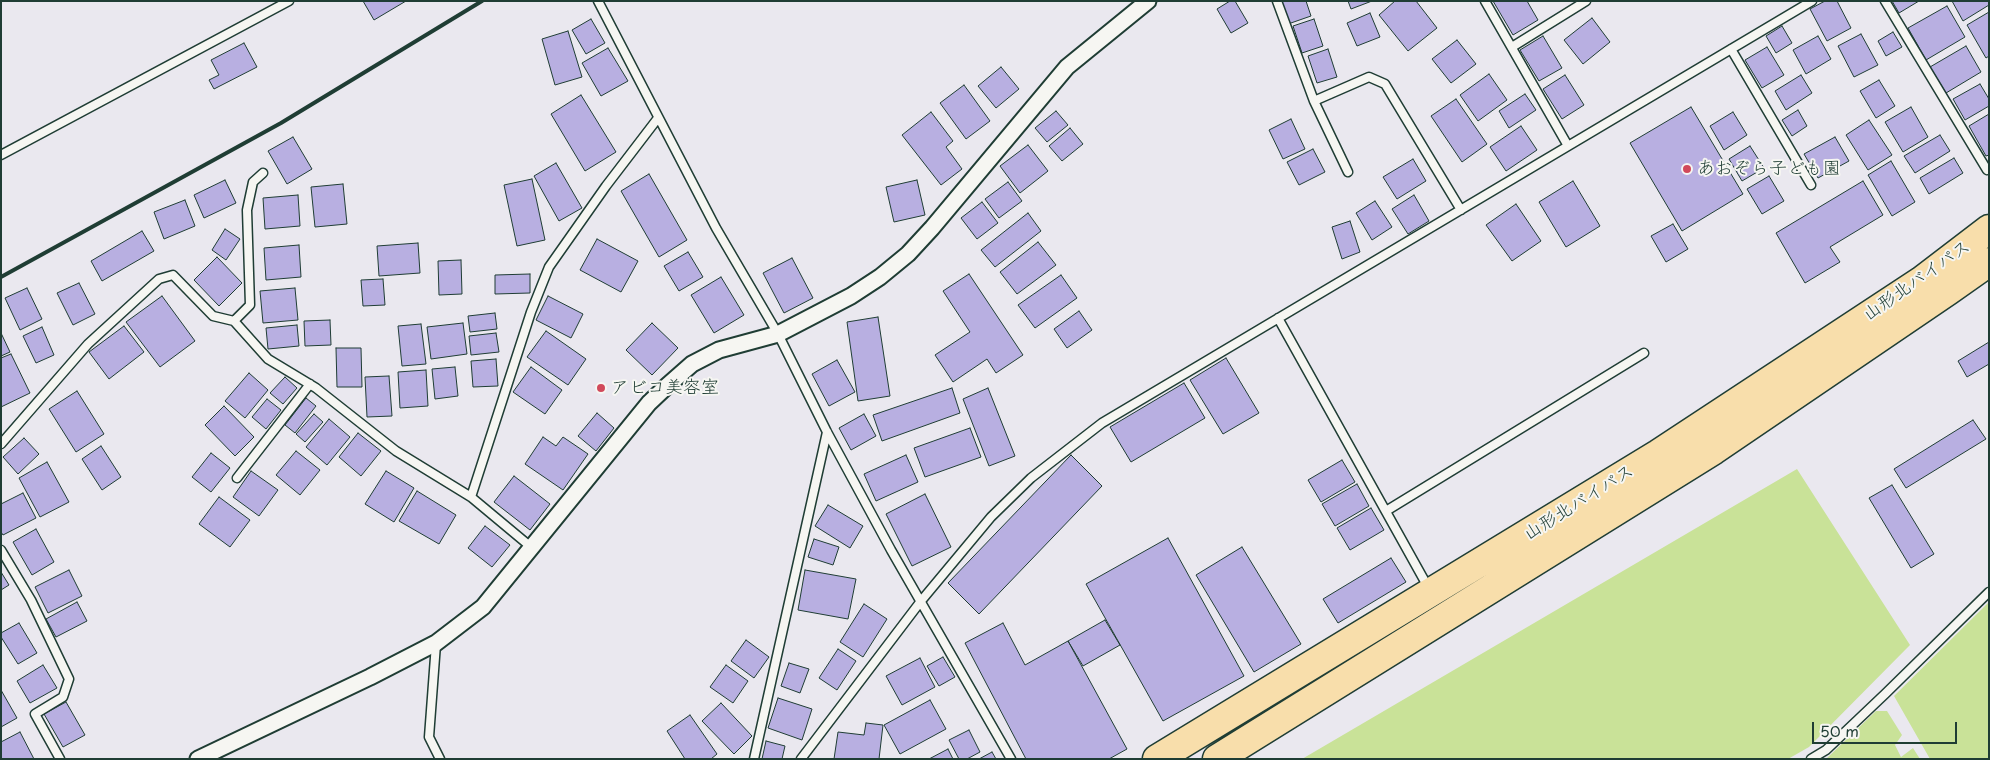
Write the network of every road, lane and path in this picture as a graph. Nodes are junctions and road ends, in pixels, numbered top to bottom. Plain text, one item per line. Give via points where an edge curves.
1 (289, 1) edge
2 (598, 1) edge
3 (1148, 1) edge
4 (1277, 1) edge
5 (1485, 1) edge
6 (1586, 1) edge
7 (1812, 1) edge
8 (1885, 1) edge
9 (1512, 47) junction
10 (1731, 49) junction
11 (1314, 101) junction
12 (658, 118) junction
13 (1568, 146) junction
14 (1, 155) edge
15 (1987, 170) dead end
16 (1348, 172) dead end
17 (263, 173) dead end
18 (1811, 184) dead end
19 (1461, 210) junction
20 (1989, 229) edge
21 (1989, 262) edge
22 (1278, 318) junction
23 (234, 321) junction
24 (778, 334) junction
25 (1644, 353) dead end
26 (310, 384) junction
27 (827, 432) junction
28 (1, 444) edge
29 (237, 478) dead end
30 (471, 497) junction
31 (1386, 511) junction
32 (531, 547) junction
33 (1, 550) edge
34 (1989, 592) edge
35 (1432, 593) junction
36 (921, 601) junction
37 (436, 644) junction
38 (60, 759) edge
39 (198, 759) edge
40 (440, 759) edge
41 (754, 759) edge
42 (801, 759) edge
43 (1011, 759) edge
44 (1156, 759) edge
45 (1216, 759) edge
46 (1811, 759) edge

1 - 14 lane
2 - 12 lane
3 - 24 street via 1067,67 908,254 851,296
4 - 11 lane
5 - 9 lane
6 - 9 lane
7 - 10 lane
8 - 15 lane
9 - 13 lane
10 - 13 lane
10 - 18 lane
11 - 16 lane
11 - 19 lane via 1369,76 1384,84
12 - 24 lane via 716,228
12 - 30 lane via 549,267
13 - 19 lane
17 - 23 lane via 253,182 247,210 250,305
19 - 22 lane
20 - 35 highway, 山形北バイパス via 1921,281 1658,454
21 - 45 highway, 山形北バイパス via 1714,450
22 - 31 lane
22 - 36 lane via 1102,423 1031,478 991,517
23 - 26 lane via 268,359
23 - 28 lane via 213,316 173,275 159,279 88,344
24 - 27 lane
24 - 32 street via 719,350 692,364 649,403
25 - 31 lane
26 - 29 lane
26 - 30 lane via 396,451
27 - 36 lane
27 - 41 lane
30 - 32 lane
31 - 35 lane
32 - 37 street via 483,606
33 - 38 lane via 31,600 69,679 63,697 35,714
34 - 46 lane via 1826,750
35 - 44 highway, 山形北バイパス
36 - 42 lane
36 - 43 lane
37 - 39 street
37 - 40 lane via 429,737

